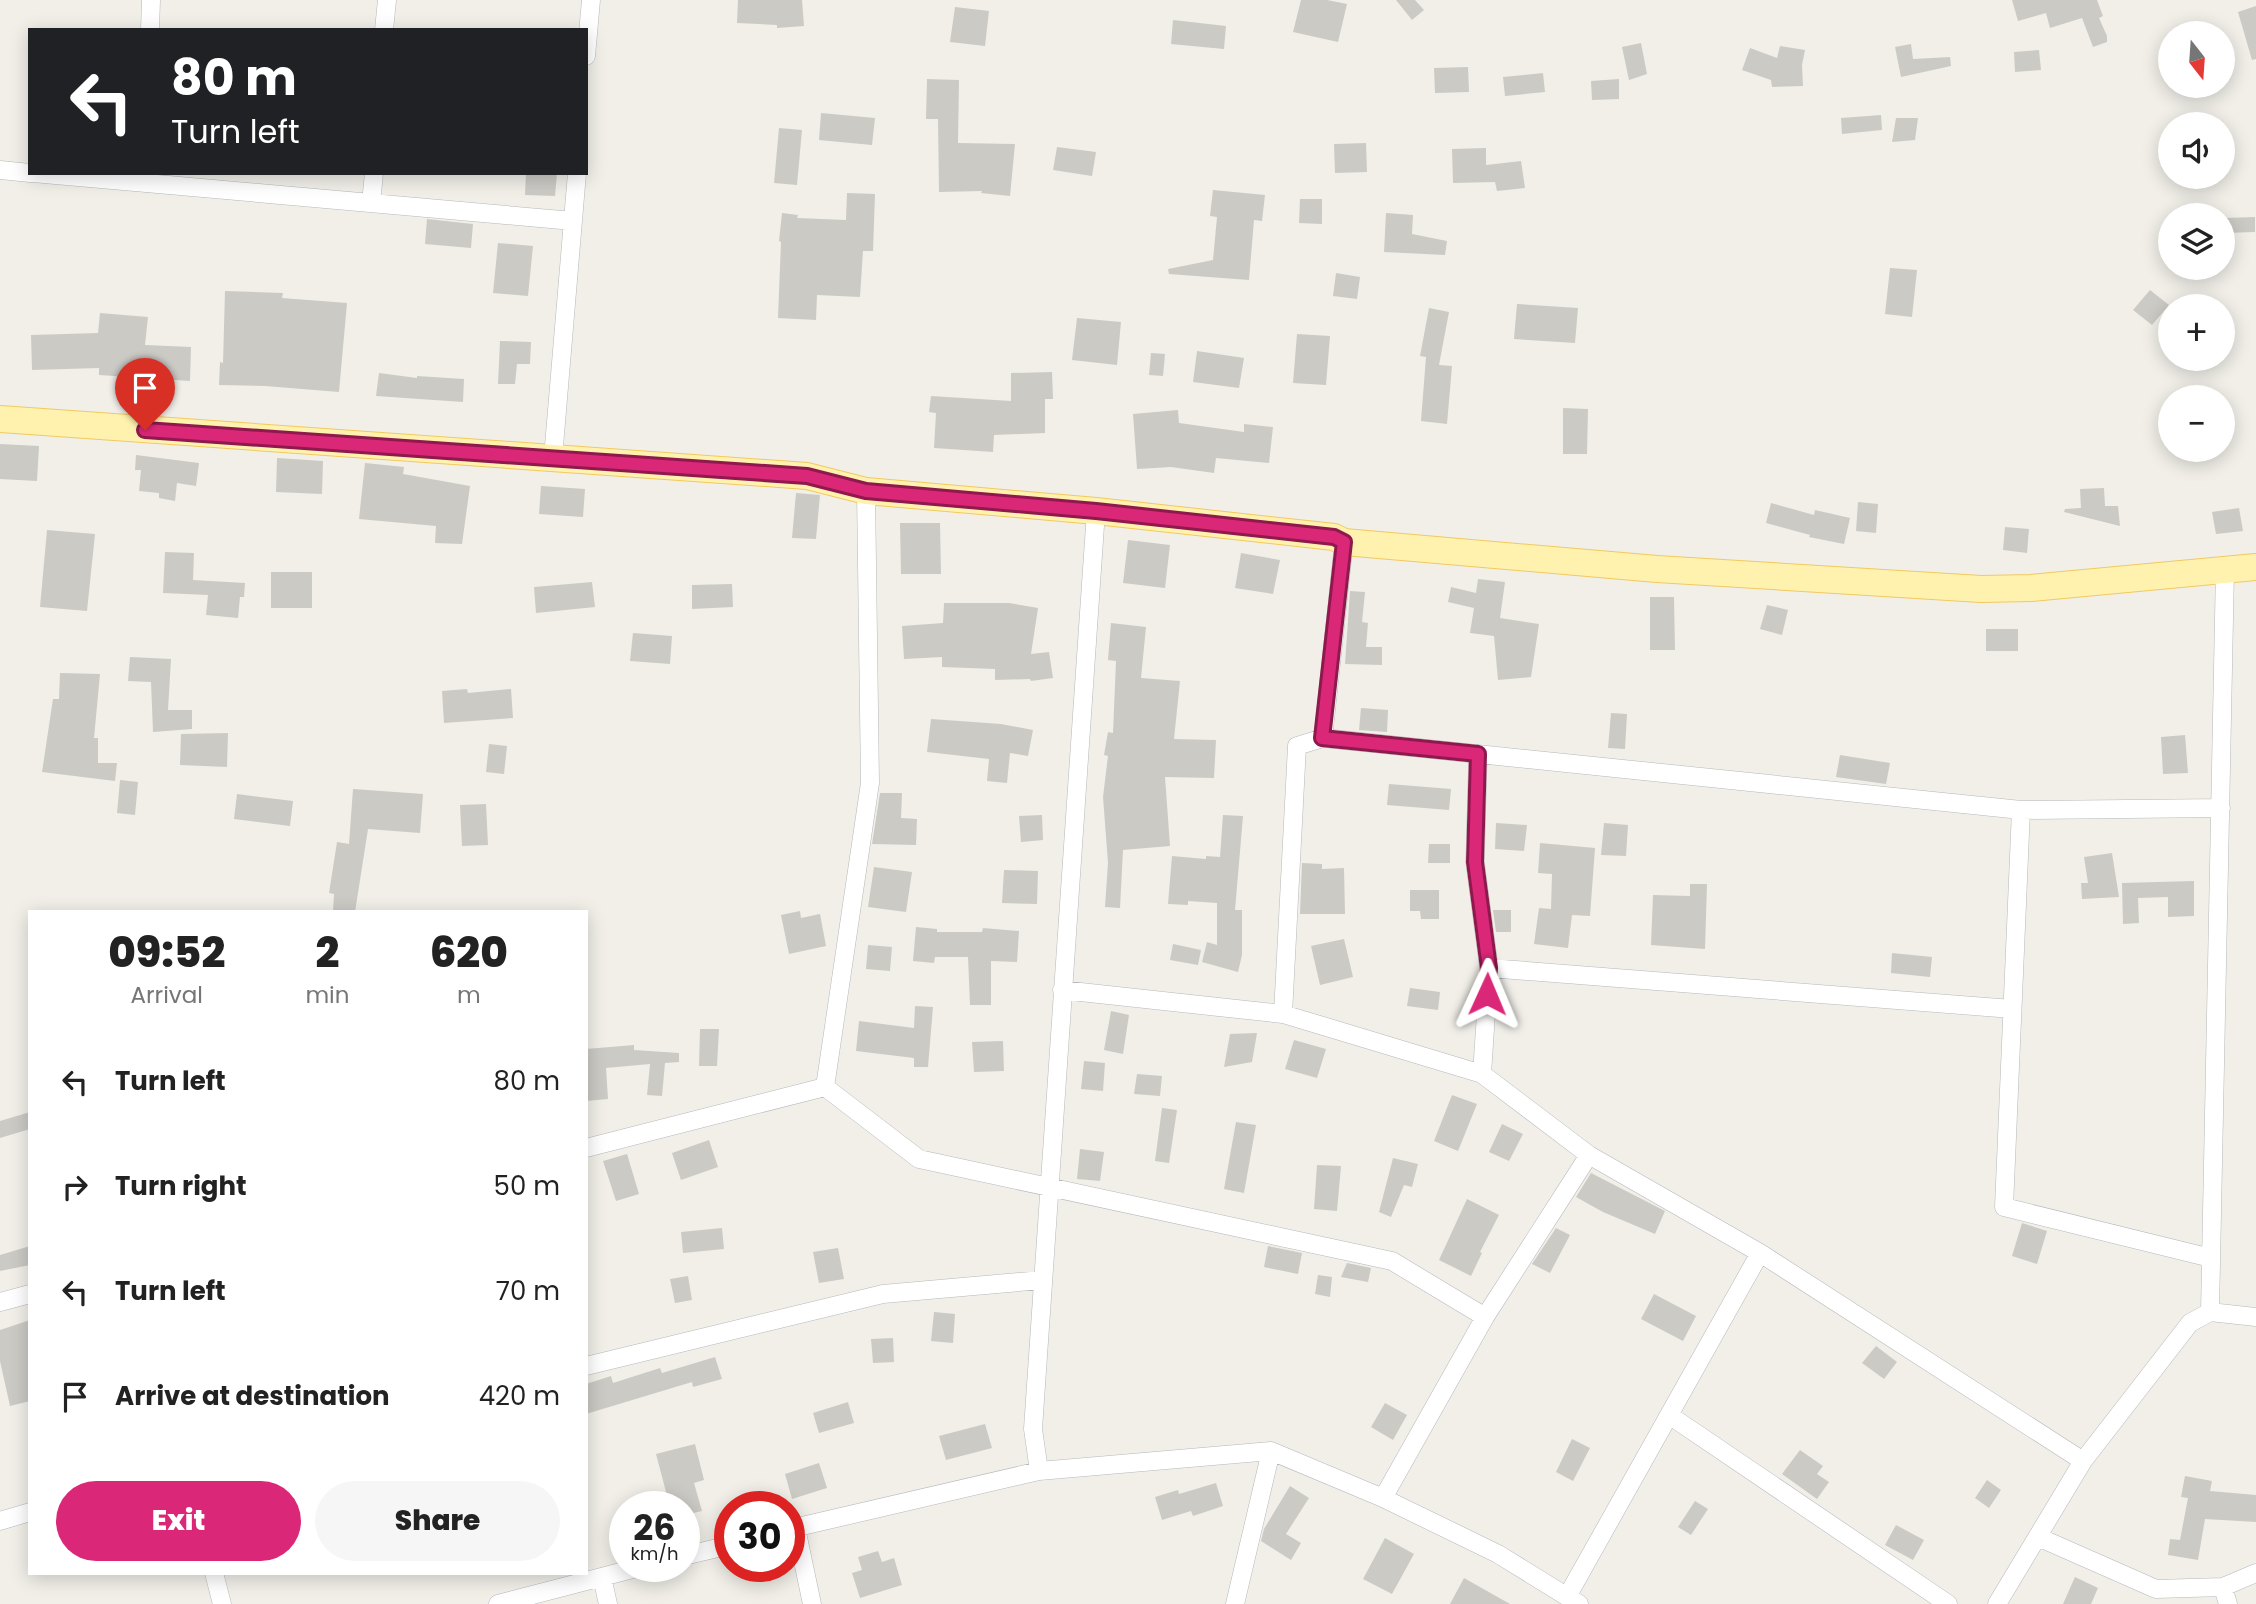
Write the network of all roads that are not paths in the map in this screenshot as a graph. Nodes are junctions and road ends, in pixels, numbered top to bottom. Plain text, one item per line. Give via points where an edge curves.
1 (151, 0) edge
2 (387, 0) edge
3 (591, 0) edge
4 (150, 28) edge
5 (384, 28) edge
6 (588, 34) edge
7 (0, 170) edge
8 (28, 173) edge
9 (78, 175) edge
10 (374, 175) edge
11 (577, 175) edge
12 (147, 178) edge
13 (371, 203) junction
14 (573, 221) junction
15 (0, 419) edge
16 (553, 458) junction
17 (866, 491) junction
18 (1096, 511) junction
19 (1344, 542) junction
20 (2256, 567) edge
21 (2225, 569) junction
22 (1322, 738) junction
23 (1478, 754) junction
24 (2221, 808) junction
25 (2021, 810) junction
26 (1489, 968) junction
27 (1062, 990) junction
28 (2012, 1009) junction
29 (1283, 1014) junction
30 (1482, 1074) junction
31 (825, 1087) junction
32 (588, 1147) edge
33 (1589, 1155) junction
34 (1048, 1186) junction
35 (1760, 1253) junction
36 (2211, 1258) junction
37 (1042, 1280) junction
38 (28, 1295) edge
39 (0, 1302) edge
40 (2210, 1312) junction
41 (1485, 1317) junction
42 (2256, 1317) edge
43 (588, 1366) edge
44 (1669, 1415) junction
45 (1271, 1451) junction
46 (2083, 1461) junction
47 (1039, 1471) junction
48 (1384, 1499) junction
49 (28, 1513) edge
50 (0, 1521) edge
51 (805, 1526) edge
52 (2038, 1536) junction
53 (2256, 1573) edge
54 (215, 1575) edge
55 (609, 1575) edge
56 (805, 1576) edge
57 (602, 1577) junction
58 (2226, 1595) edge
59 (1574, 1600) edge
60 (222, 1604) edge
61 (498, 1604) edge
62 (608, 1604) edge
63 (812, 1604) edge
64 (1235, 1604) edge
65 (1948, 1604) edge
66 (1997, 1604) edge

1 - 4 street
2 - 5 street
3 - 6 street
7 - 8 street
9 - 12 street
10 - 13 street
11 - 14 street
12 - 13 street
13 - 14 street
14 - 16 street
15 - 16 main road
16 - 17 main road via 807,476
17 - 18 main road
17 - 31 street via 870,783
18 - 19 main road via 1334,537
18 - 27 street
19 - 21 main road via 1657,569 1981,589
19 - 22 street
20 - 21 main road
21 - 24 street
22 - 23 street
22 - 29 street via 1297,746
23 - 25 street
23 - 26 street via 1475,862
24 - 25 street
24 - 36 street
25 - 28 street
26 - 28 street
26 - 30 street
27 - 29 street
27 - 34 street
28 - 36 street via 2004,1207
29 - 30 street
30 - 33 street
31 - 32 street
31 - 34 street via 919,1158
33 - 35 street
33 - 41 street
34 - 37 street
34 - 41 street via 1392,1261
35 - 44 street
35 - 46 street
36 - 40 street
37 - 43 street via 883,1294
37 - 47 street via 1033,1429
38 - 39 street
40 - 42 street
40 - 46 street via 2190,1323
41 - 48 street
44 - 59 street
44 - 65 street
45 - 47 street
45 - 48 street
45 - 64 street
46 - 52 street
47 - 51 street
48 - 59 street via 1499,1554
49 - 50 street
52 - 58 street via 2157,1589
52 - 66 street
53 - 58 street
54 - 60 street
55 - 57 street
56 - 63 street
57 - 61 street
57 - 62 street

